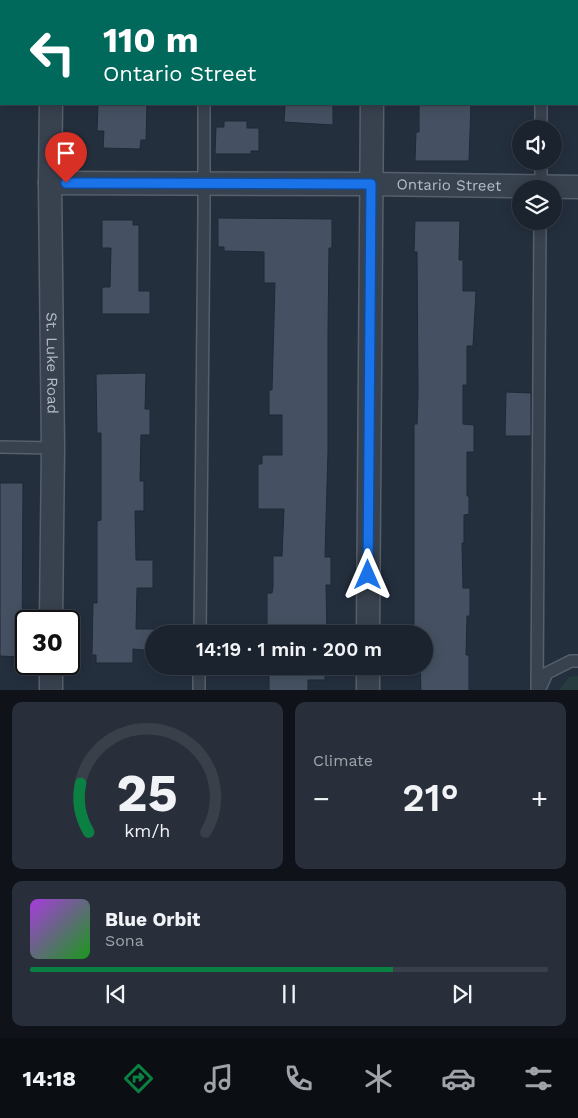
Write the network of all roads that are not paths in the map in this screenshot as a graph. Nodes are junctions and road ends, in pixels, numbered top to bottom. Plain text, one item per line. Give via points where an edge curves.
1 (51, 105) edge
2 (204, 105) edge
3 (372, 105) edge
4 (541, 105) edge
5 (541, 120) edge
6 (50, 183) junction
7 (371, 184) junction
8 (203, 185) junction
9 (512, 187) edge
10 (562, 187) edge
11 (578, 187) edge
12 (540, 230) edge
13 (0, 447) edge
14 (53, 448) junction
15 (51, 610) edge
16 (200, 625) edge
17 (368, 625) edge
18 (578, 661) edge
19 (51, 675) edge
20 (199, 675) edge
21 (368, 675) edge
22 (51, 690) edge
23 (199, 690) edge
24 (368, 690) edge
25 (538, 690) edge

1 - 6 street, St. Luke Road
2 - 8 lane
3 - 7 street
4 - 5 lane
6 - 8 street, Ontario Street
6 - 14 street, St. Luke Road
7 - 8 street, Ontario Street
7 - 9 street, Ontario Street
7 - 17 street
8 - 16 lane
10 - 11 street, Ontario Street
12 - 25 lane
13 - 14 lane
14 - 15 street, St. Luke Road
18 - 25 lane via 571,661 547,673
19 - 22 street
20 - 23 lane
21 - 24 street

